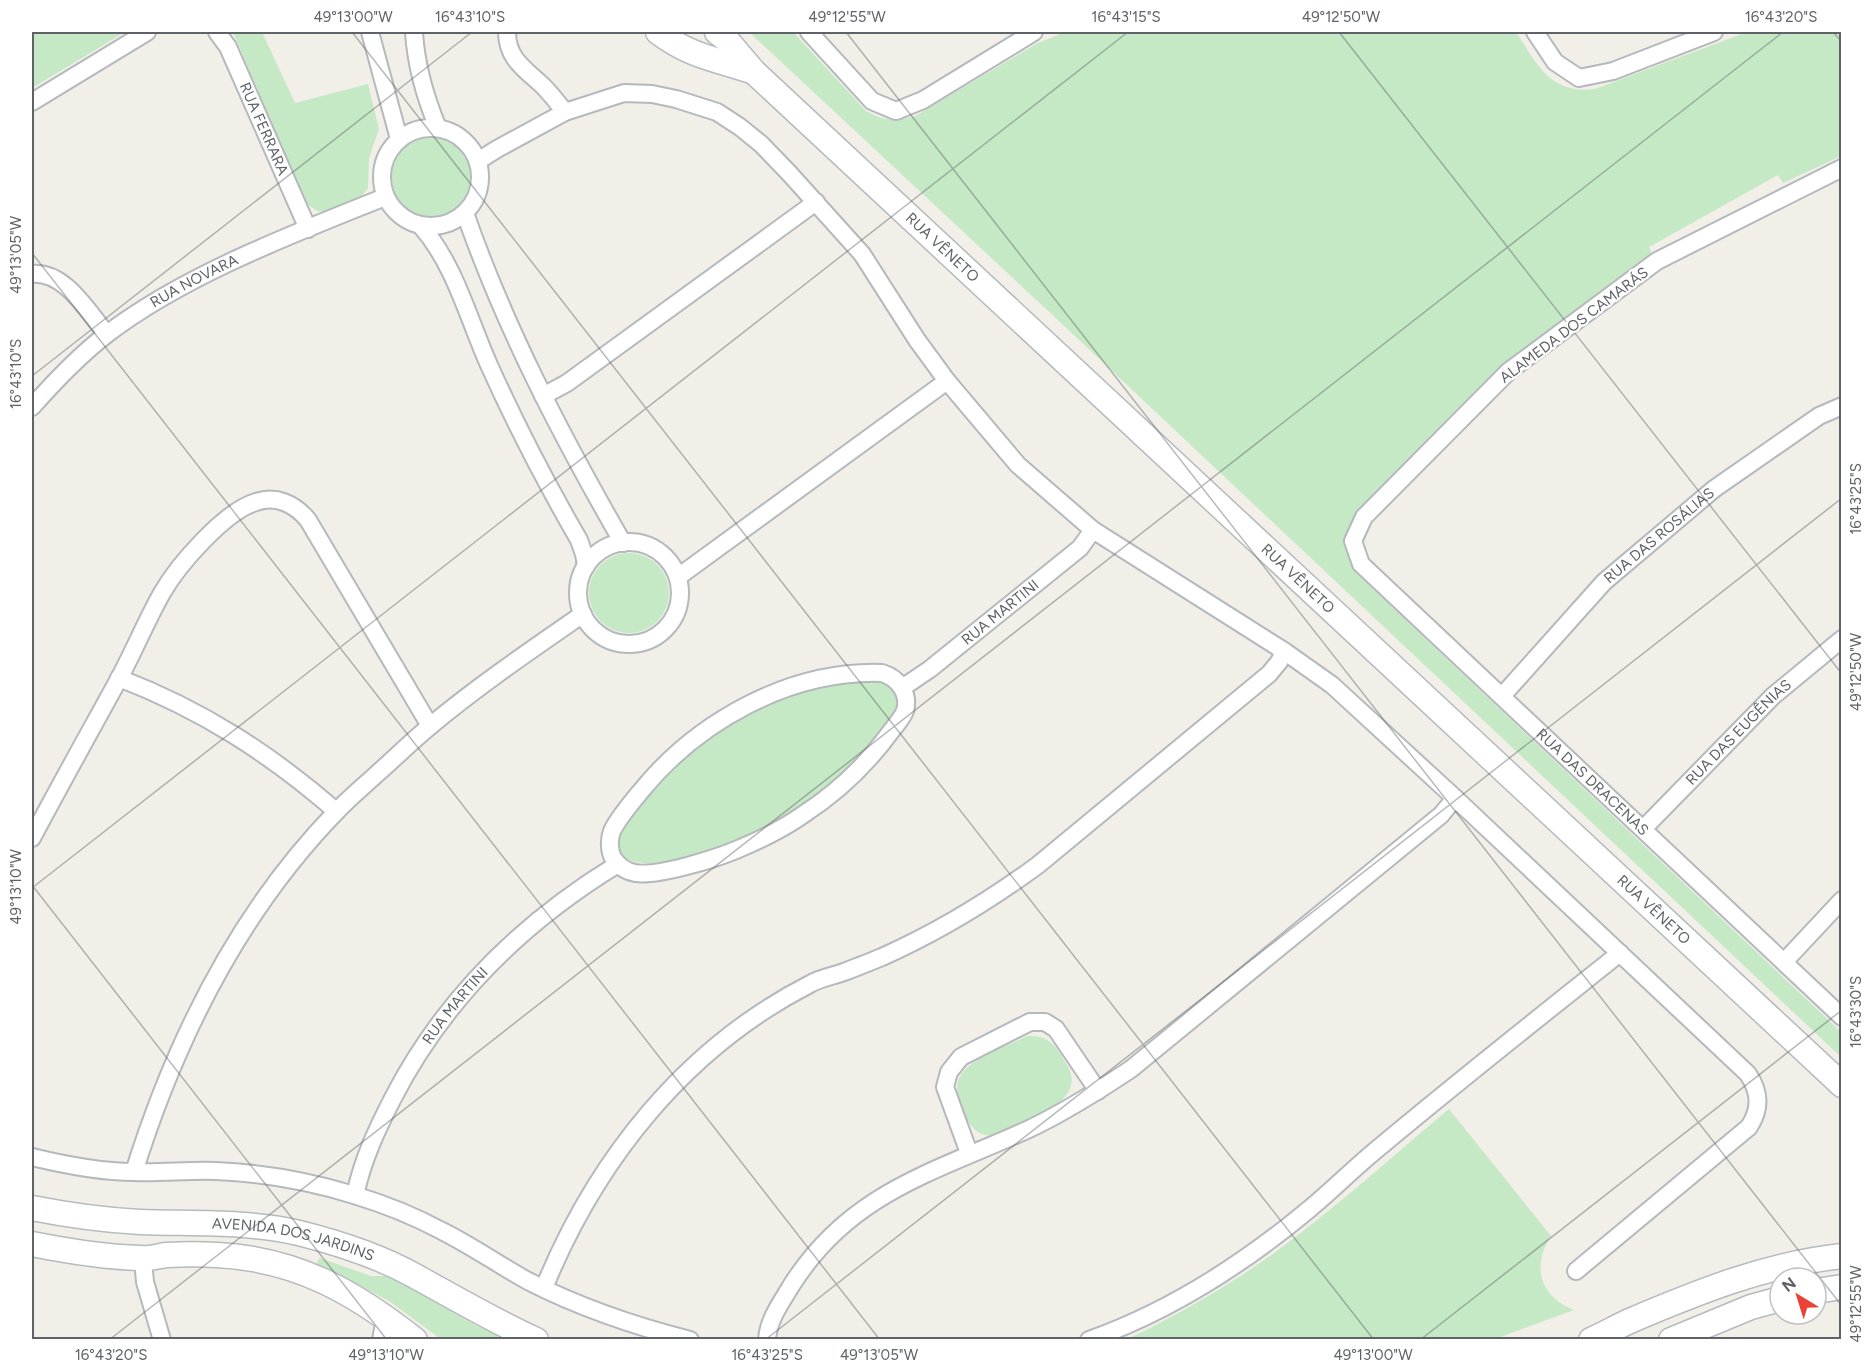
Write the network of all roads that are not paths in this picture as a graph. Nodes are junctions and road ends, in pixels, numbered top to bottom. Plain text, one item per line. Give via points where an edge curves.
1 (147, 32) edge
2 (217, 32) edge
3 (370, 32) edge
4 (414, 32) edge
5 (507, 32) edge
6 (658, 32) edge
7 (717, 32) edge
8 (809, 32) edge
9 (1034, 32) edge
10 (1535, 32) edge
11 (1714, 32) edge
12 (684, 39) edge
13 (754, 72) junction
14 (32, 102) edge
15 (565, 112) junction
16 (438, 128) junction
17 (399, 139) junction
18 (478, 161) junction
19 (1842, 168) edge
20 (385, 197) junction
21 (816, 202) junction
22 (465, 213) junction
23 (421, 226) junction
24 (308, 229) junction
25 (32, 274) edge
26 (107, 334) junction
27 (947, 381) junction
28 (543, 396) junction
29 (1842, 406) edge
30 (32, 407) edge
31 (1093, 530) junction
32 (1353, 542) joint
33 (623, 543) junction
34 (586, 566) junction
35 (678, 577) junction
36 (582, 614) junction
37 (1842, 639) edge
38 (1284, 651) junction
39 (119, 678) junction
40 (902, 688) junction
41 (1502, 696) junction
42 (430, 726) junction
43 (1455, 798) junction
44 (336, 812) junction
45 (1643, 829) junction
46 (32, 838) edge
47 (618, 864) junction
48 (1842, 900) edge
49 (1620, 952) junction
50 (1784, 962) junction
51 (1842, 1017) edge
52 (1842, 1085) edge
53 (1098, 1091) junction
54 (969, 1153) junction
55 (32, 1157) edge
56 (134, 1173) junction
57 (355, 1195) junction
58 (32, 1208) edge
59 (313, 1237) junction
60 (32, 1244) edge
61 (1842, 1256) edge
62 (142, 1259) junction
63 (1575, 1271) dead end
64 (303, 1272) junction
65 (1736, 1278) junction
66 (544, 1288) junction
67 (1768, 1302) edge
68 (1751, 1307) junction
69 (385, 1329) edge
70 (162, 1340) edge
71 (415, 1340) edge
72 (536, 1340) edge
73 (690, 1340) edge
74 (767, 1340) edge
75 (1089, 1340) edge
76 (1591, 1340) edge
77 (1671, 1340) edge

1 - 14 street
2 - 24 street, RUA FERRARA via 228,47
3 - 17 street
4 - 16 street via 424,91
5 - 15 street via 509,48 519,65
6 - 12 street, RUA VÊNETO
7 - 13 street, RUA VÊNETO
8 - 9 street via 872,101 896,111 923,100
10 - 11 street via 1554,62 1579,78 1613,70
12 - 13 street, RUA VÊNETO via 699,56
13 - 52 street, RUA VÊNETO
15 - 18 street
15 - 21 street via 624,93 670,97 717,112 760,144
16 - 17 street via 424,128
16 - 18 street via 463,140
17 - 20 street via 382,166
18 - 22 street via 479,189
19 - 32 street, ALAMEDA DOS CAMARÁS via 1658,261 1509,371 1364,518
20 - 23 street via 406,221
20 - 24 street, RUA NOVARA
21 - 27 street via 862,254
21 - 28 street via 567,383
22 - 23 street via 452,222
22 - 28 street via 491,282
23 - 34 street via 448,266 510,411 579,540
24 - 26 street, RUA NOVARA via 182,287
25 - 26 street via 46,274 64,284
26 - 30 street, RUA NOVARA
27 - 31 street via 1018,465
27 - 35 street
28 - 33 street
29 - 41 street, RUA DAS ROSÁLIAS via 1819,416 1714,489 1604,582
31 - 38 street
31 - 40 street, RUA MARTINI via 1080,548
32 - 41 street, RUA DAS DRACENAS via 1361,564
33 - 34 street via 609,546
33 - 35 street via 637,543 663,554
34 - 36 street via 578,598
35 - 36 street via 679,604 674,618 651,639 636,644 619,643 591,627
36 - 42 street
37 - 45 street, RUA DAS EUGÊNIAS via 1773,696
38 - 43 street via 1332,685
38 - 66 street via 1269,674 1008,887 913,943 812,982 715,1047 658,1101 612,1159 573,1223
39 - 42 street via 163,592 188,558 246,506 278,500 295,507 308,520
39 - 44 street via 181,704 240,737 282,766
39 - 46 street
40 - 47 street via 905,710 885,740 848,780 790,823 730,853 674,868 636,873
40 - 47 street via 882,673 847,675 795,686 721,719 673,756 633,800 610,839
41 - 45 street, RUA DAS DRACENAS
42 - 44 street
43 - 49 street
43 - 53 street via 1441,815 1163,1044
44 - 56 street via 256,912 211,986 159,1096
45 - 50 street, RUA DAS DRACENAS
47 - 57 street, RUA MARTINI via 567,896 520,934 443,1017 384,1114 362,1164
48 - 50 street
49 - 63 street via 1748,1074 1756,1089 1758,1106 1749,1127
49 - 75 street via 1275,1236 1185,1294 1132,1323
50 - 51 street, RUA DAS DRACENAS
53 - 54 street via 1030,1128
53 - 54 street via 1056,1029 1045,1022 1030,1022 961,1057 949,1072 945,1087
54 - 74 street via 897,1187 830,1237 785,1296 768,1328
55 - 56 street
56 - 57 street via 250,1174
57 - 66 street via 443,1231
58 - 59 street, AVENIDA DOS JARDINS via 138,1222 241,1224
59 - 64 street
59 - 72 street, AVENIDA DOS JARDINS via 387,1262
60 - 62 street, AVENIDA DOS JARDINS
61 - 65 street
62 - 64 street, AVENIDA DOS JARDINS via 219,1255 270,1262
62 - 70 street
64 - 69 street, AVENIDA DOS JARDINS via 344,1290
65 - 68 street
65 - 76 street
66 - 73 street via 622,1321
67 - 68 street
68 - 77 street
69 - 71 street, AVENIDA DOS JARDINS

